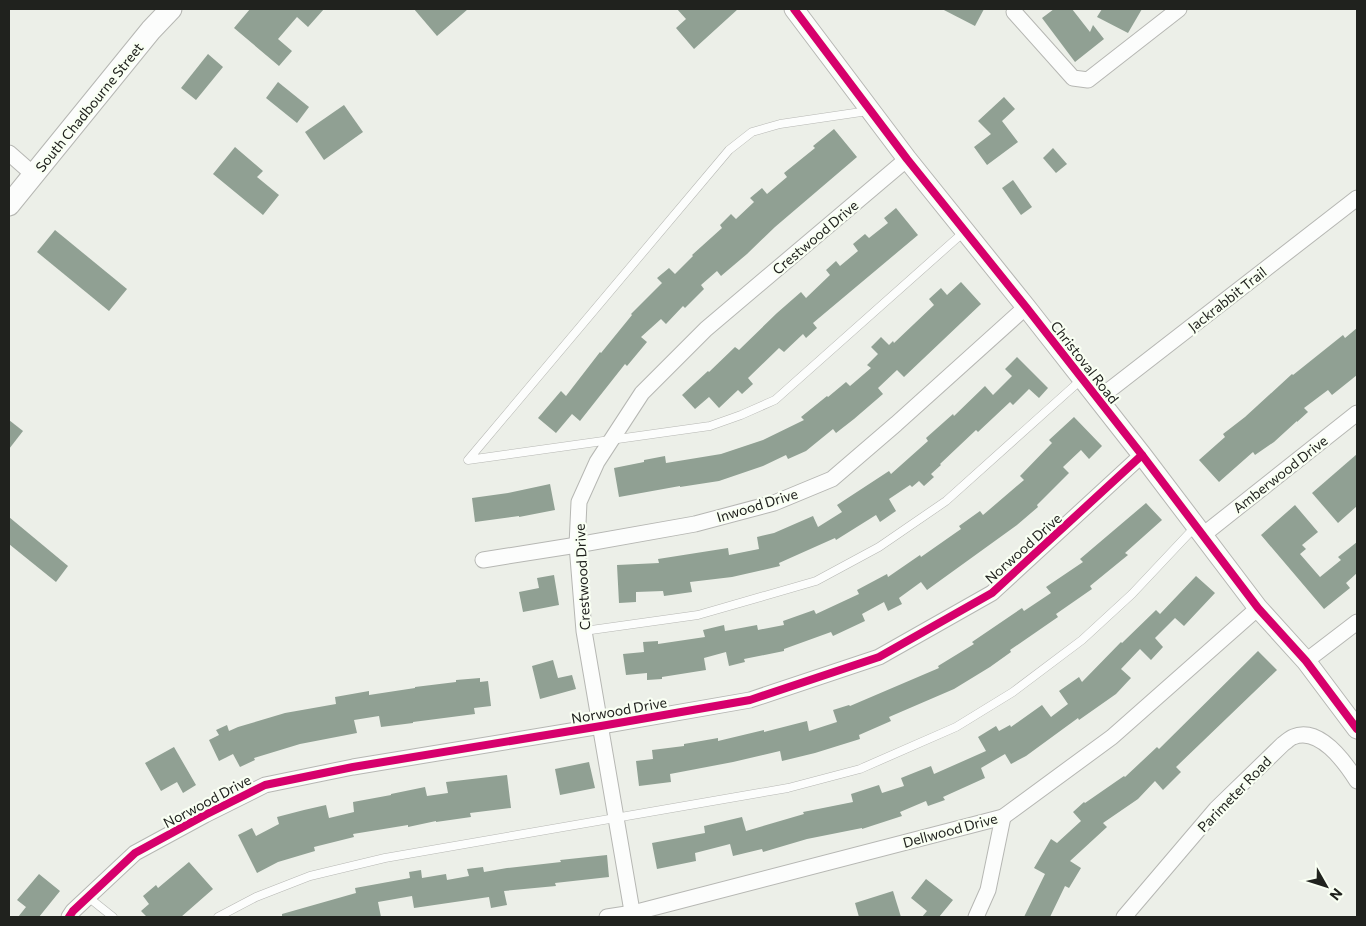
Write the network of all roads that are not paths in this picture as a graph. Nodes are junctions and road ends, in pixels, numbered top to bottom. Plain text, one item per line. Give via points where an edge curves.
1 (171, 9) edge
2 (794, 9) edge
3 (1179, 9) edge
4 (1014, 10) edge
5 (870, 110) junction
6 (9, 153) edge
7 (907, 159) junction
8 (34, 175) junction
9 (1357, 198) edge
10 (9, 205) edge
11 (965, 232) junction
12 (1026, 306) junction
13 (1082, 379) junction
14 (1098, 399) junction
15 (1357, 413) edge
16 (611, 440) junction
17 (1142, 455) junction
18 (1199, 530) junction
19 (577, 545) junction
20 (483, 560) dead end
21 (1258, 608) junction
22 (1357, 622) edge
23 (584, 630) junction
24 (1306, 661) junction
25 (601, 726) junction
26 (1357, 729) edge
27 (1357, 781) edge
28 (1003, 817) junction
29 (617, 818) junction
30 (88, 897) junction
31 (633, 915) edge
32 (68, 917) edge
33 (113, 917) edge
34 (218, 917) edge
35 (607, 917) edge
36 (976, 917) edge
37 (1124, 917) edge

1 - 8 main road, South Chadbourne Street
2 - 5 street, Christoval Road
3 - 4 street via 1088,80 1073,78
5 - 7 street, Christoval Road
5 - 16 lane via 780,124 752,132 728,150 468,460
6 - 8 street
7 - 11 street, Christoval Road
7 - 16 street, Crestwood Drive via 706,329 642,393
8 - 10 main road, South Chadbourne Street
9 - 14 street, Jackrabbit Trail
11 - 12 street, Christoval Road
11 - 16 lane via 775,400 710,426
12 - 13 street, Christoval Road
12 - 19 street, Inwood Drive via 832,479 774,503 695,524
13 - 14 street, Christoval Road
13 - 23 lane via 946,501 879,547 816,581 698,615
14 - 17 street, Christoval Road
15 - 18 street, Amberwood Drive
16 - 19 street, Crestwood Drive via 579,502
17 - 18 street, Christoval Road
17 - 25 street, Norwood Drive via 992,593 880,657 750,700
18 - 21 street, Christoval Road
18 - 29 lane via 1082,640 1013,692 956,727 860,769 788,788
19 - 20 street, Inwood Drive
19 - 23 street, Crestwood Drive
21 - 24 street, Christoval Road
21 - 28 street, Dellwood Drive via 1112,738
22 - 24 street
23 - 25 street, Crestwood Drive
24 - 26 street, Christoval Road
25 - 29 street, Crestwood Drive
25 - 30 street, Norwood Drive via 353,767 265,785 135,853
27 - 37 street, Parimeter Road via 1344,762 1318,739 1293,737 1216,809
28 - 31 street, Dellwood Drive
28 - 36 street via 988,890
29 - 31 street, Crestwood Drive
29 - 34 lane via 385,858 310,876 256,897
30 - 32 street, Norwood Drive
30 - 33 lane
31 - 35 street, Dellwood Drive

